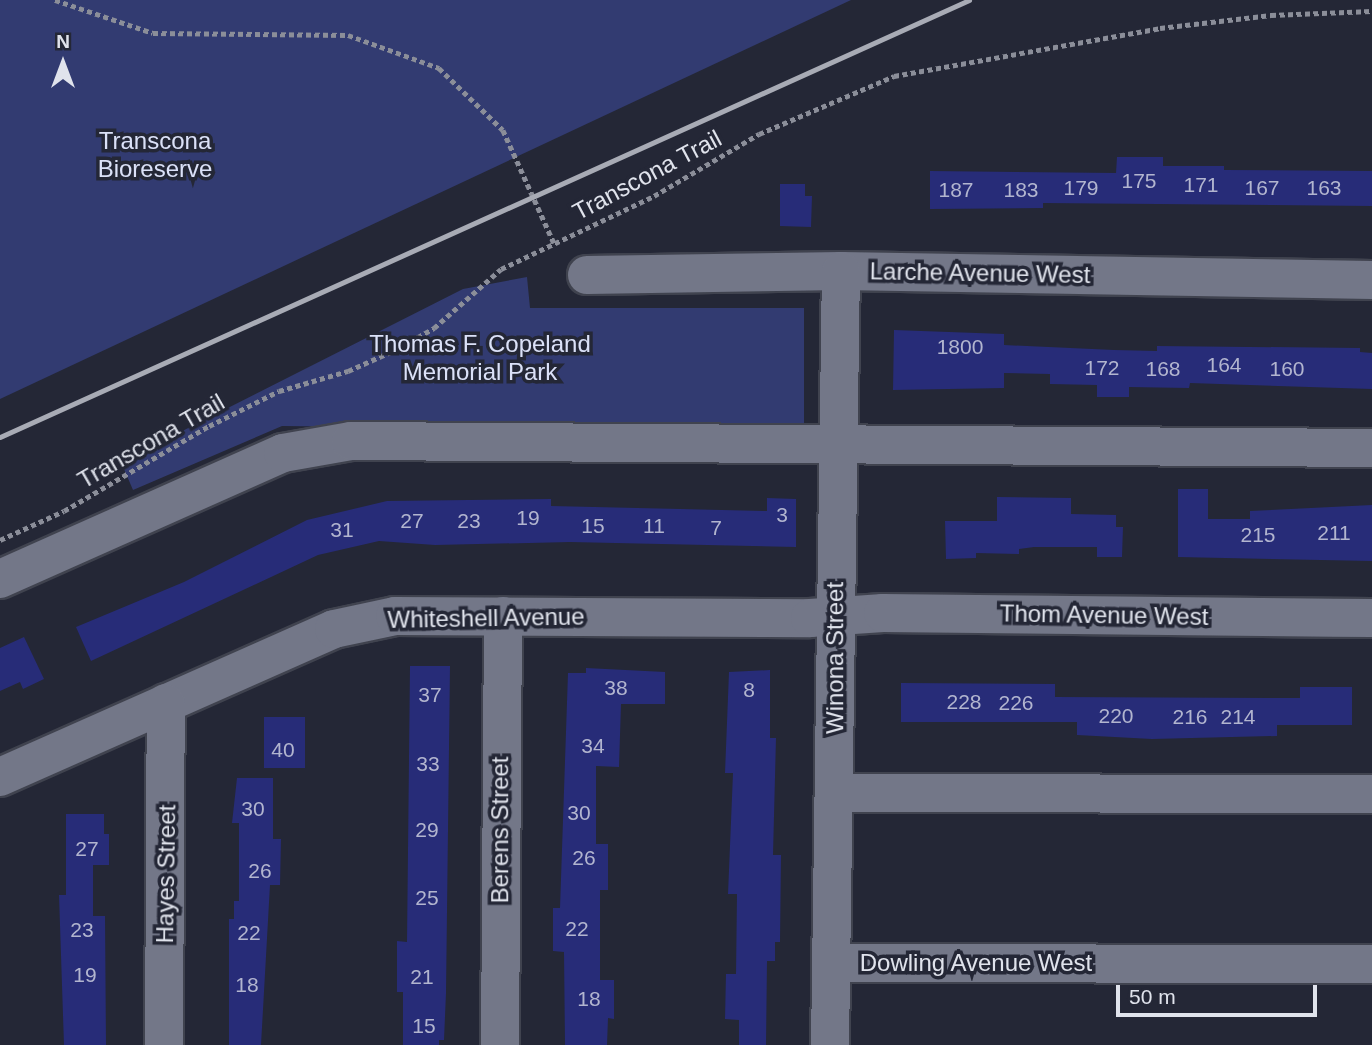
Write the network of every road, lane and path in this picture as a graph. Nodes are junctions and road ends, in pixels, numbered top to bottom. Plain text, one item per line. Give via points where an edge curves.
1 (55, 0) edge
2 (1372, 11) edge
3 (554, 243) junction
4 (841, 271) junction
5 (587, 275) dead end
6 (1372, 280) edge
7 (837, 446) junction
8 (1372, 448) edge
9 (0, 540) edge
10 (0, 579) edge
11 (503, 616) junction
12 (836, 617) junction
13 (1372, 618) edge
14 (166, 703) junction
15 (0, 777) edge
16 (835, 793) junction
17 (1372, 794) edge
18 (831, 963) junction
19 (1372, 964) edge
20 (164, 1045) edge
21 (500, 1045) edge
22 (830, 1045) edge

1 - 3 path via 153,33 348,35 439,68 503,130
2 - 3 path, Transcona Trail via 1271,15 1160,28 894,76 759,134 654,195
3 - 9 path, Transcona Trail via 501,269 434,328 395,350 348,371 279,391 209,426 64,511
4 - 5 street, Larche Avenue West
4 - 6 street, Larche Avenue West
4 - 7 street, Winona Street
7 - 8 street
7 - 10 street via 351,441 284,453
7 - 12 street, Winona Street
11 - 12 street, Whiteshell Avenue
11 - 14 street, Whiteshell Avenue via 395,616 334,629
11 - 21 street, Berens Street
12 - 13 street, Thom Avenue West via 883,613
12 - 16 street, Winona Street
14 - 15 street, Whiteshell Avenue
14 - 20 street, Hayes Street
16 - 17 street
16 - 18 street, Winona Street
18 - 19 street, Dowling Avenue West
18 - 22 street, Winona Street

